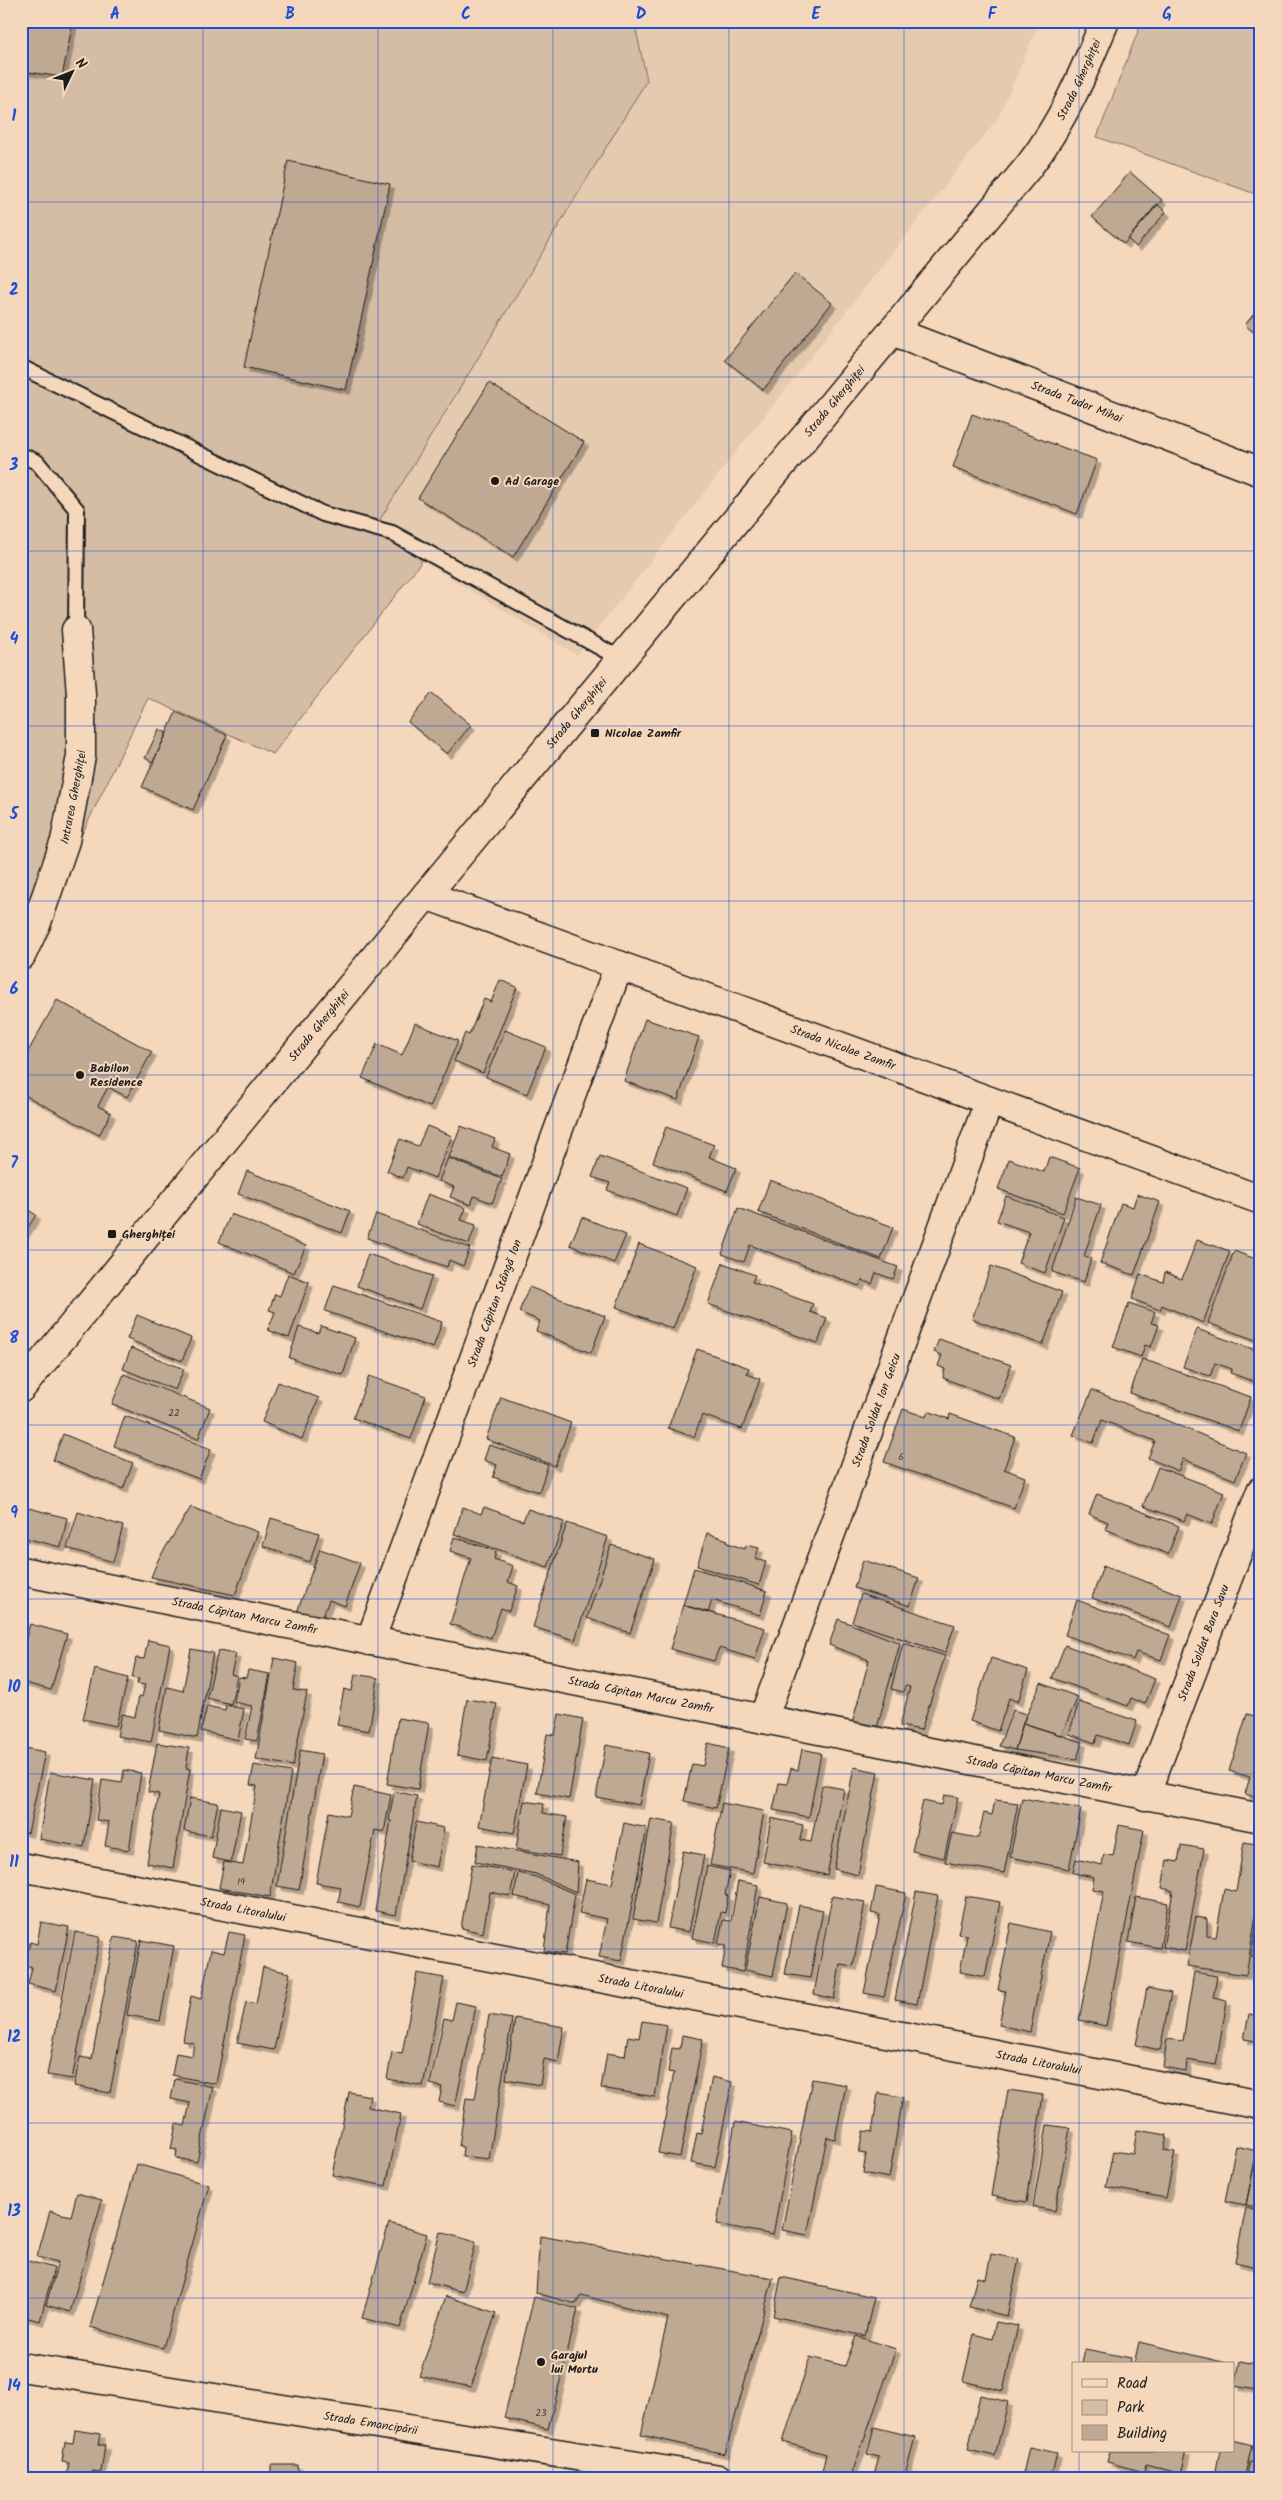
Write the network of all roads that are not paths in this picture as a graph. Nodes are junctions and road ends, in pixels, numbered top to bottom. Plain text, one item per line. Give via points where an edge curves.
1 (1105, 21) edge
2 (892, 331) junction
3 (21, 367) edge
4 (21, 456) edge
5 (1261, 472) edge
6 (76, 630) joint
7 (621, 659) junction
8 (426, 895) junction
9 (21, 956) edge
10 (618, 965) junction
11 (989, 1101) junction
12 (1261, 1200) edge
13 (21, 1388) edge
14 (1261, 1491) edge
15 (21, 1571) edge
16 (370, 1641) junction
17 (763, 1719) junction
18 (1145, 1796) junction
19 (1261, 1818) edge
20 (21, 1867) edge
21 (1261, 2104) edge
22 (21, 2367) edge
23 (719, 2479) edge

1 - 2 street, Strada Gherghiței via 1048,142
2 - 5 street, Strada Tudor Mihai
2 - 7 street, Strada Gherghiței
3 - 7 lane via 323,514 392,533
4 - 6 lane via 37,462 77,510
6 - 9 street, Intrarea Gherghiței via 81,756 65,841 37,922
7 - 8 street, Strada Gherghiței
8 - 10 street, Strada Nicolae Zamfir
8 - 13 street, Strada Gherghiței
10 - 11 street, Strada Nicolae Zamfir
10 - 16 street, Strada Căpitan Stângă Ion
11 - 12 street, Strada Nicolae Zamfir
11 - 17 street, Strada Soldat Ion Geicu
14 - 18 street, Strada Soldat Bara Savu
15 - 16 street, Strada Căpitan Marcu Zamfir
16 - 17 street, Strada Căpitan Marcu Zamfir
17 - 18 street, Strada Căpitan Marcu Zamfir
18 - 19 street, Strada Căpitan Marcu Zamfir
20 - 21 street, Strada Litoralului
22 - 23 street, Strada Emancipării

